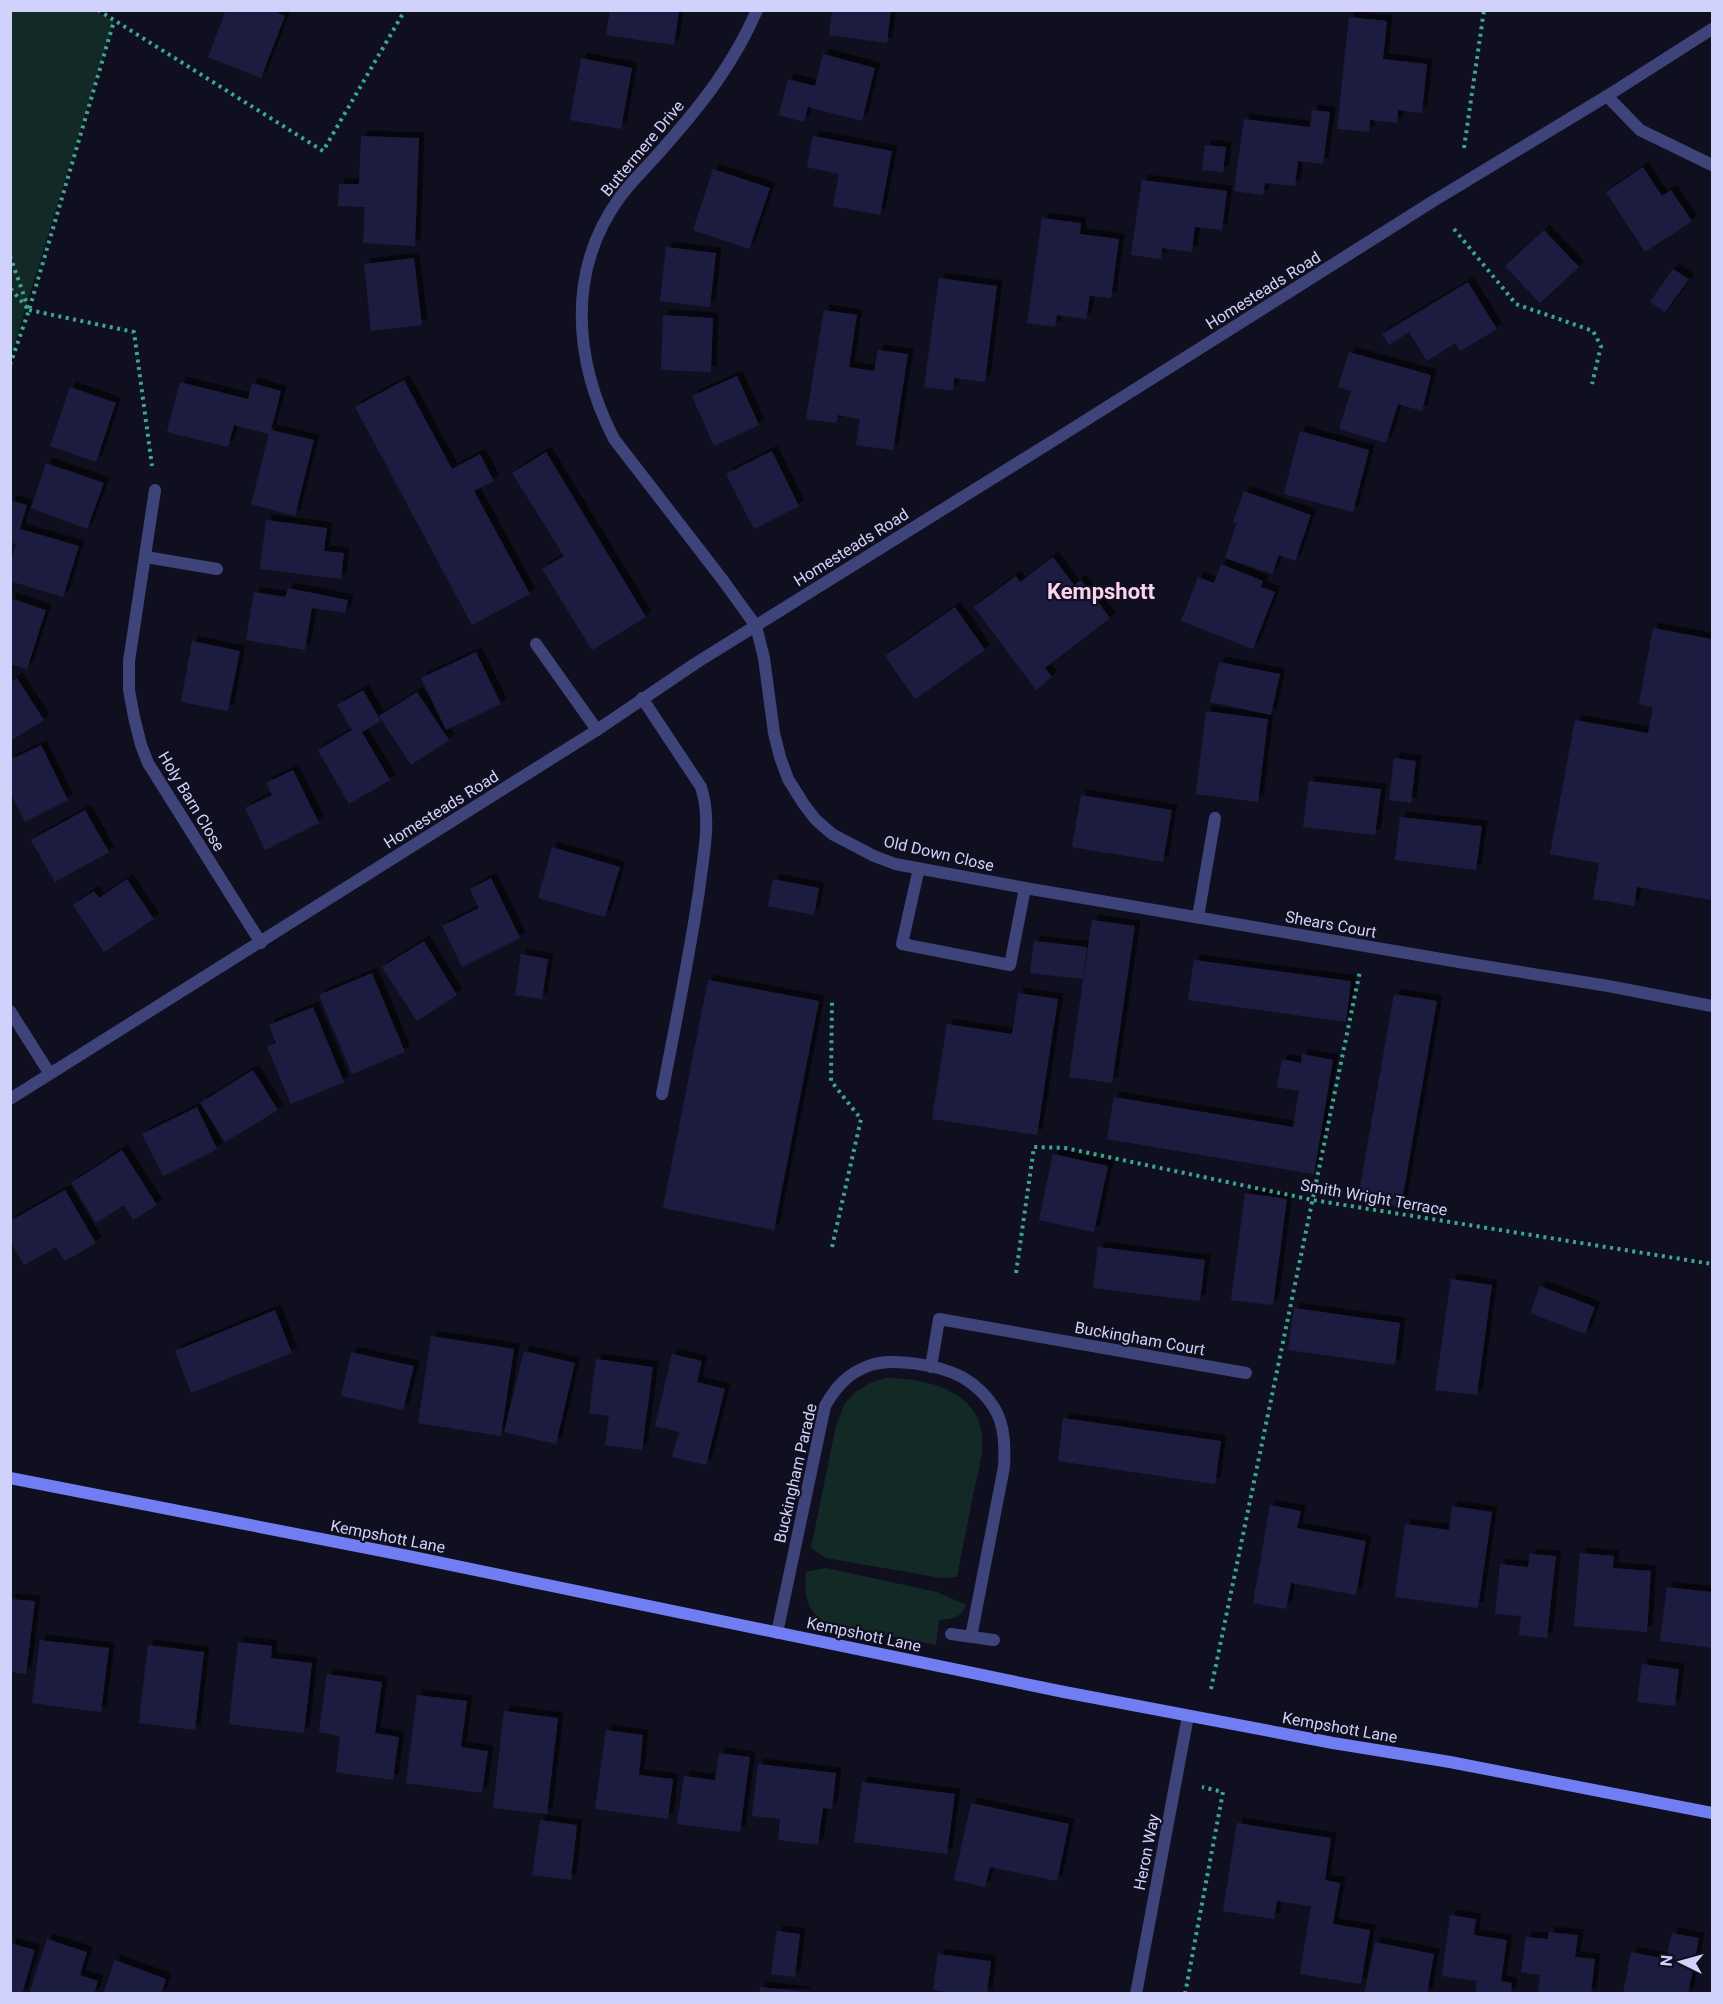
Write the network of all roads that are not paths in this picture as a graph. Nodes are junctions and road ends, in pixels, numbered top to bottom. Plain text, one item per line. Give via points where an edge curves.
1 (757, 10) edge
2 (1713, 29) edge
3 (1607, 96) junction
4 (1713, 165) edge
5 (155, 490) road end
6 (146, 557) junction
7 (217, 569) dead end
8 (756, 626) junction
9 (536, 644) dead end
10 (642, 698) junction
11 (597, 730) junction
12 (1215, 818) dead end
13 (919, 868) junction
14 (1025, 888) junction
15 (1198, 917) junction
16 (261, 943) junction
17 (1713, 1006) edge
18 (10, 1011) edge
19 (50, 1074) junction
20 (662, 1094) dead end
21 (10, 1099) edge
22 (931, 1367) junction
23 (1246, 1373) dead end
24 (10, 1478) edge
25 (777, 1633) junction
26 (951, 1634) dead end
27 (971, 1636) junction
28 (994, 1640) dead end
29 (1188, 1716) junction
30 (1713, 1813) edge
31 (1136, 1994) edge

1 - 8 street, Buttermere Drive via 714,88 620,196 606,220 589,263 581,317 587,370 614,439
2 - 3 street, Homesteads Road
3 - 4 street via 1640,130
3 - 8 street, Homesteads Road
5 - 6 street, Holy Barn Close
6 - 7 street
6 - 16 street, Holy Barn Close via 129,661 129,690 141,745 161,785
8 - 10 street, Homesteads Road
8 - 13 street, Old Down Close via 780,757 803,803 832,834 874,856
9 - 11 street
10 - 11 street, Homesteads Road
10 - 20 street via 701,787 707,821 694,926
11 - 16 street, Homesteads Road
12 - 15 street
13 - 14 street, Old Down Close
13 - 14 street via 902,944 1010,964
14 - 15 street, Old Down Close
15 - 17 street, Shears Court
16 - 19 street, Homesteads Road
18 - 19 street
19 - 21 street, Homesteads Road
22 - 23 street, Buckingham Court via 939,1319
22 - 25 street, Buckingham Parade via 898,1362 870,1365 844,1379 834,1390 825,1406
22 - 27 street, Buckingham Parade via 961,1377 986,1396 996,1411 1005,1444 1004,1467
24 - 25 street, Kempshott Lane
25 - 29 street, Kempshott Lane
26 - 27 street
27 - 28 street
29 - 30 street, Kempshott Lane
29 - 31 street, Heron Way

